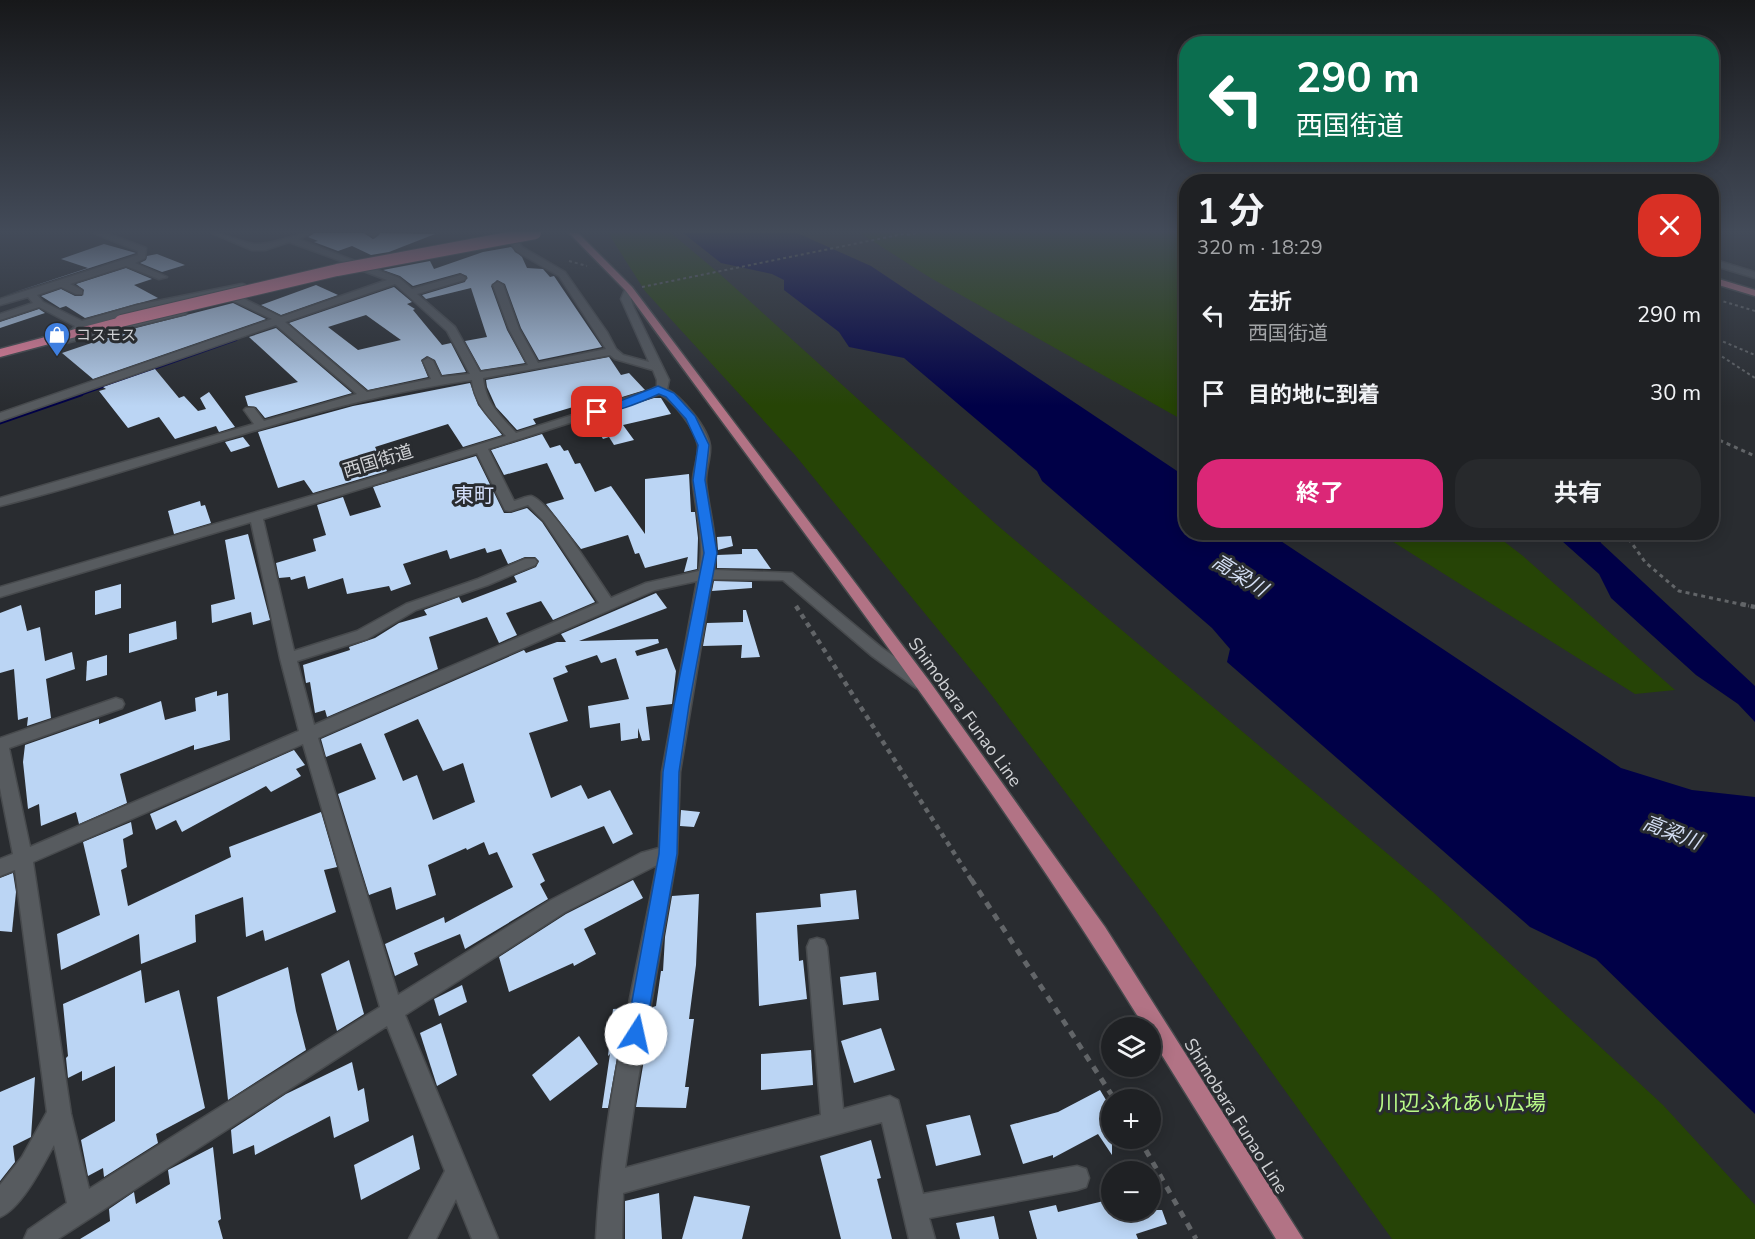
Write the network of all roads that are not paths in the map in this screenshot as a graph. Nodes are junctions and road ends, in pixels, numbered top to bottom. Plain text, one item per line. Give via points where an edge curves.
1 (40, 291) edge
2 (222, 291) edge
3 (249, 291) edge
4 (365, 291) edge
5 (413, 291) edge
6 (500, 291) edge
7 (574, 291) edge
8 (633, 291) edge
9 (640, 291) edge
10 (216, 292) junction
11 (409, 292) joint
12 (30, 294) junction
13 (0, 302) edge
14 (40, 304) junction
15 (0, 317) edge
16 (278, 321) junction
17 (77, 329) junction
18 (42, 341) junction
19 (612, 351) junction
20 (0, 353) edge
21 (428, 361) dead end
22 (534, 366) junction
23 (658, 368) junction
24 (477, 377) junction
25 (438, 382) junction
26 (658, 390) junction
27 (364, 396) junction
28 (250, 410) dead end
29 (0, 417) edge
30 (261, 425) junction
31 (513, 438) junction
32 (481, 448) junction
33 (0, 502) edge
34 (256, 517) junction
35 (530, 562) dead end
36 (707, 574) junction
37 (0, 592) edge
38 (608, 605) junction
39 (288, 658) junction
40 (924, 686) junction
41 (116, 704) dead end
42 (308, 733) junction
43 (0, 744) edge
44 (668, 854) junction
45 (23, 858) junction
46 (0, 868) edge
47 (817, 947) dead end
48 (393, 1013) junction
49 (59, 1114) junction
50 (833, 1122) junction
51 (457, 1173) junction
52 (1077, 1178) dead end
53 (611, 1184) junction
54 (0, 1205) edge
55 (81, 1208) junction
56 (914, 1208) junction
57 (37, 1239) edge
58 (422, 1239) edge
59 (485, 1239) edge
60 (609, 1239) edge
61 (922, 1239) edge
62 (1290, 1239) edge

1 - 12 street
2 - 10 street
3 - 17 highway, bridge
4 - 16 street
5 - 11 street
6 - 22 street via 514,329
7 - 19 street
8 - 23 street via 626,299 628,306
9 - 40 main road, Shimobara Funao Line
10 - 16 street via 255,306
10 - 17 street via 137,308
10 - 18 street via 206,302 164,317 53,343
11 - 24 street via 451,329
12 - 13 street
12 - 14 street
14 - 15 street
14 - 17 street
16 - 27 street
16 - 29 street
17 - 18 highway
18 - 20 highway
19 - 22 street
19 - 23 street via 619,357
21 - 25 street
22 - 24 street
23 - 26 street via 663,380
24 - 25 street
24 - 31 street via 484,404
25 - 27 street
26 - 31 street, 西国街道
26 - 36 street via 670,395 691,418 704,445 699,480 710,553
27 - 30 street
28 - 30 street
30 - 33 street
31 - 32 street, 西国街道
32 - 34 street, 西国街道
32 - 38 street via 510,507 530,500 537,506
34 - 37 street, 西国街道
34 - 39 street
35 - 39 street via 411,607 362,635
36 - 38 street via 651,586
36 - 40 street via 787,576
36 - 44 street via 671,772
38 - 42 street
39 - 42 street
40 - 62 main road, Shimobara Funao Line via 1098,933
41 - 43 street
42 - 45 street
42 - 48 street
43 - 45 street
44 - 48 street via 648,859 558,906
44 - 53 street
45 - 46 street
45 - 49 street
47 - 50 street
48 - 51 street
48 - 55 street
49 - 54 street via 30,1165
49 - 55 street
50 - 53 street
50 - 56 street via 890,1108
51 - 58 street
51 - 59 street
52 - 56 street
53 - 60 street
55 - 57 street
56 - 61 street

